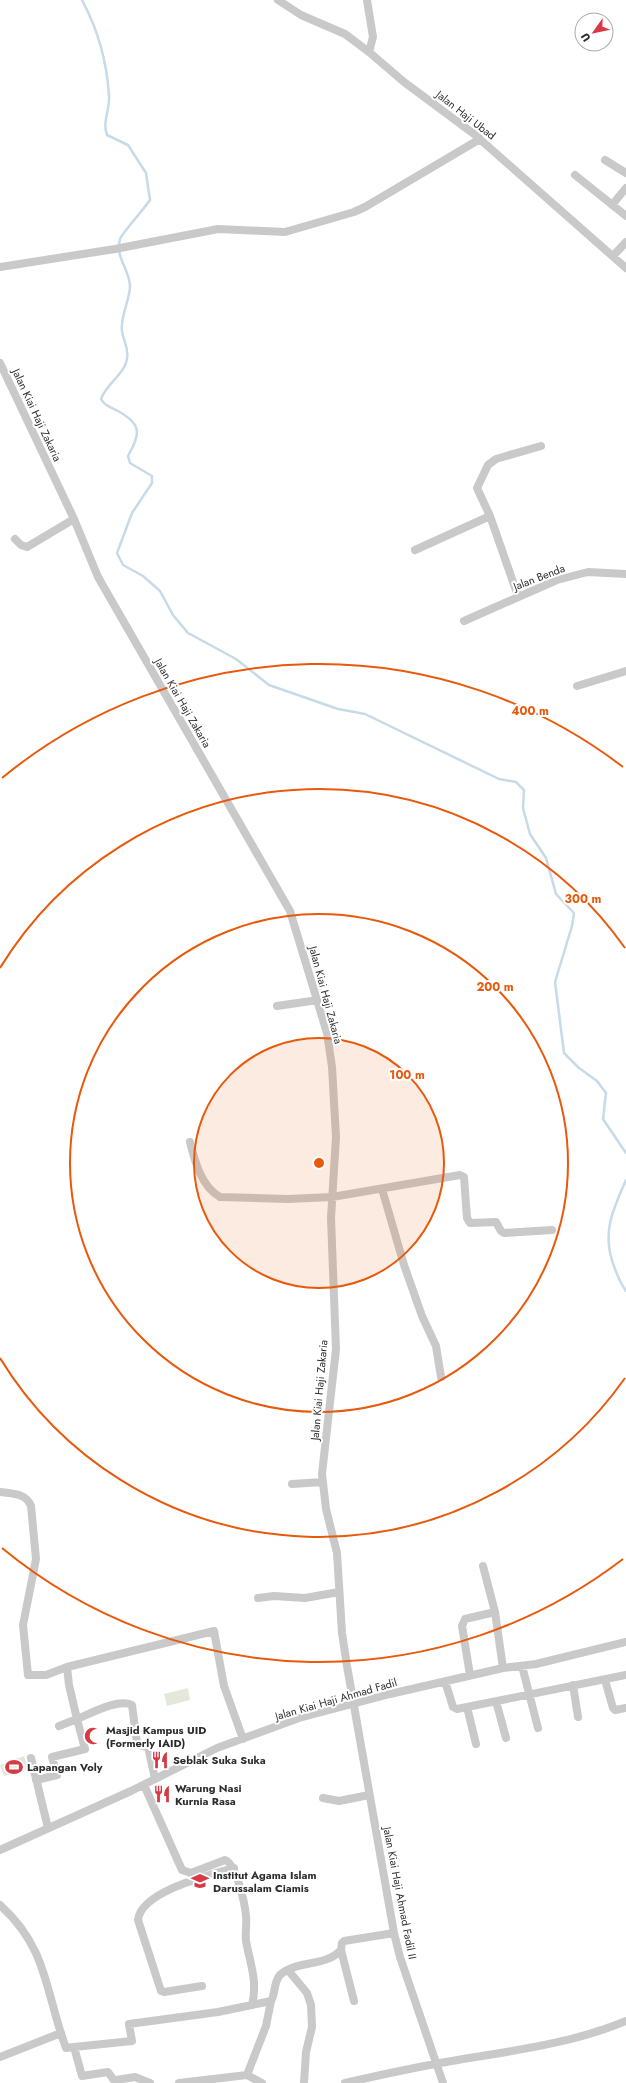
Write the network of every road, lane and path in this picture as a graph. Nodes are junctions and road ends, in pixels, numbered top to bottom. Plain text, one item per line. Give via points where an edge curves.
1 (278, 0) edge
2 (367, 0) edge
3 (369, 52) junction
4 (480, 139) junction
5 (606, 160) dead end
6 (626, 173) edge
7 (575, 175) dead end
8 (626, 188) edge
9 (612, 205) junction
10 (626, 216) edge
11 (626, 242) edge
12 (613, 256) junction
13 (0, 267) edge
14 (626, 268) edge
15 (0, 363) edge
16 (541, 446) dead end
17 (490, 516) junction
18 (74, 519) junction
19 (15, 540) dead end
20 (415, 550) dead end
21 (626, 574) edge
22 (518, 596) junction
23 (464, 621) dead end
24 (626, 670) edge
25 (577, 686) dead end
26 (318, 1000) junction
27 (277, 1006) dead end
28 (190, 1142) dead end
29 (382, 1189) junction
30 (332, 1197) junction
31 (552, 1230) dead end
32 (441, 1377) dead end
33 (323, 1482) junction
34 (292, 1484) dead end
35 (0, 1492) edge
36 (483, 1566) dead end
37 (340, 1592) junction
38 (258, 1598) dead end
39 (495, 1612) junction
40 (626, 1642) edge
41 (522, 1666) junction
42 (67, 1667) junction
43 (503, 1668) junction
44 (470, 1675) junction
45 (626, 1675) edge
46 (605, 1680) junction
47 (445, 1681) junction
48 (573, 1685) junction
49 (528, 1694) junction
50 (496, 1701) junction
51 (354, 1703) junction
52 (467, 1707) junction
53 (626, 1708) edge
54 (578, 1717) dead end
55 (77, 1719) junction
56 (59, 1726) dead end
57 (538, 1728) dead end
58 (243, 1738) junction
59 (506, 1738) dead end
60 (476, 1744) dead end
61 (31, 1758) dead end
62 (155, 1779) junction
63 (36, 1780) junction
64 (144, 1785) junction
65 (369, 1795) junction
66 (323, 1798) dead end
67 (48, 1828) junction
68 (0, 1850) edge
69 (234, 1868) junction
70 (0, 1906) edge
71 (394, 1933) junction
72 (341, 1950) junction
73 (290, 1972) junction
74 (202, 1986) dead end
75 (271, 2001) junction
76 (354, 2001) dead end
77 (252, 2005) junction
78 (626, 2021) edge
79 (61, 2033) junction
80 (74, 2047) junction
81 (0, 2057) edge
82 (436, 2063) junction
83 (247, 2075) junction
84 (116, 2082) edge
85 (150, 2083) edge
86 (179, 2083) edge
87 (262, 2083) edge
88 (304, 2083) edge
89 (345, 2083) edge
90 (443, 2083) edge

1 - 3 street, Jalan Haji Ubad via 301,15 345,34
2 - 3 street via 373,37
3 - 4 street, Jalan Haji Ubad via 404,82
4 - 12 street, Jalan Haji Ubad
4 - 13 street via 354,212 285,232 218,229
5 - 6 street
7 - 9 street
8 - 9 street
9 - 10 street
11 - 12 street
12 - 14 street, Jalan Haji Ubad
15 - 18 street, Jalan Kiai Haji Zakaria
16 - 17 street via 496,459 488,465 477,488
17 - 20 street
17 - 22 street
18 - 19 street via 27,547
18 - 26 street, Jalan Kiai Haji Zakaria via 110,600 290,911
21 - 22 street, Jalan Benda via 588,572 557,580
22 - 23 street, Jalan Benda
24 - 25 street
26 - 27 street
26 - 30 street, Jalan Kiai Haji Zakaria via 328,1033 332,1067 336,1137
28 - 30 street via 196,1164 210,1191 220,1197
29 - 30 street
29 - 31 street via 460,1175 464,1177 467,1218 470,1223 496,1222 504,1233
29 - 32 street via 404,1265 436,1346
30 - 33 street, Jalan Kiai Haji Zakaria via 331,1262 336,1349
33 - 34 street
33 - 37 street, Jalan Kiai Haji Zakaria via 336,1553
35 - 42 street via 24,1496 31,1506 36,1559 23,1625 28,1675 46,1675
36 - 39 street
37 - 38 street via 305,1598
37 - 51 street, Jalan Kiai Haji Zakaria via 342,1632
39 - 43 street
39 - 44 street via 472,1616 463,1623
40 - 41 street, Jalan Kiai Haji Ahmad Fadil
41 - 43 street, Jalan Kiai Haji Ahmad Fadil
41 - 49 street
42 - 55 street
42 - 58 street via 214,1631 224,1686
43 - 44 street, Jalan Kiai Haji Ahmad Fadil
44 - 47 street, Jalan Kiai Haji Ahmad Fadil
45 - 46 street
46 - 48 street
46 - 53 street via 613,1708
47 - 51 street, Jalan Kiai Haji Ahmad Fadil
47 - 52 street via 453,1707
48 - 49 street
48 - 54 street
49 - 50 street
49 - 57 street
50 - 52 street
50 - 59 street
51 - 58 street, Jalan Kiai Haji Ahmad Fadil
51 - 65 street, Jalan Kiai Haji Ahmad Fadil II
52 - 60 street
55 - 56 street
55 - 62 street via 107,1706 126,1703 132,1705 137,1743 148,1747
55 - 63 street via 85,1748 52,1757 57,1775
58 - 62 street, Jalan Kiai Haji Ahmad Fadil
61 - 63 street
62 - 64 street, Jalan Kiai Haji Ahmad Fadil
63 - 67 street
64 - 67 street, Jalan Kiai Haji Ahmad Fadil
64 - 69 street via 182,1870 191,1873 225,1860
65 - 66 street via 340,1801
65 - 71 street, Jalan Kiai Haji Ahmad Fadil II
67 - 68 street, Jalan Kiai Haji Ahmad Fadil
69 - 74 street via 182,1883 153,1899 138,1914 162,1991
69 - 77 street via 247,1918 246,1940 254,1971 255,1993
70 - 79 street via 14,1918 34,1947 42,1965
71 - 72 street via 344,1941
71 - 82 street, Jalan Kiai Haji Ahmad Fadil II
72 - 73 street via 330,1958
72 - 76 street
73 - 75 street via 278,1979
73 - 88 street via 307,1993 310,2006 312,2027 306,2052
75 - 77 street
75 - 83 street via 265,2030
77 - 80 street via 129,2024 132,2041
78 - 82 street via 607,2029 551,2044
79 - 80 street via 66,2048
79 - 81 street
80 - 84 street via 82,2076 108,2072
82 - 89 street
82 - 90 street, Jalan Kiai Haji Ahmad Fadil II
83 - 86 street
83 - 87 street
84 - 85 street via 135,2077

